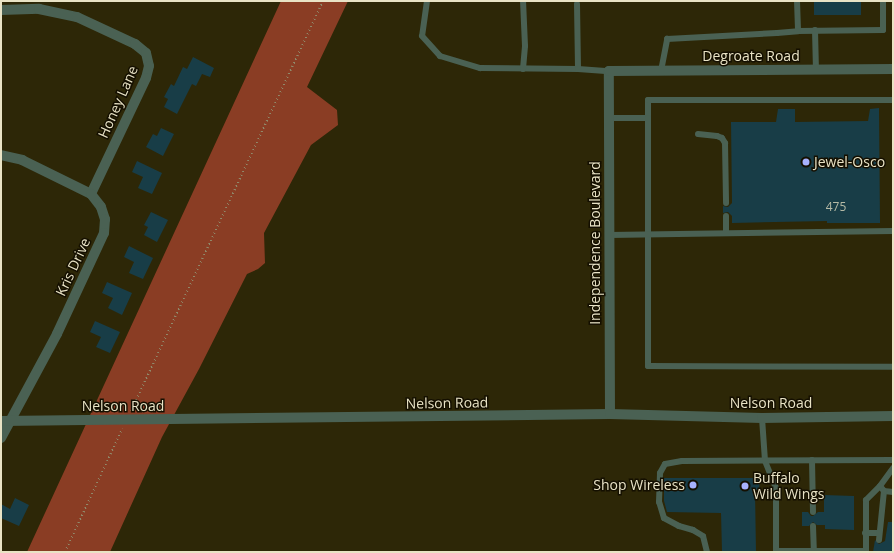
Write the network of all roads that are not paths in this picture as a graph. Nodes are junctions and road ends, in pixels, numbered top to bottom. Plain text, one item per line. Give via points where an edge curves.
1 (427, 1) edge
2 (523, 1) edge
3 (797, 1) edge
4 (883, 1) edge
5 (577, 4) dead end
6 (1, 10) edge
7 (798, 30) junction
8 (815, 30) junction
9 (523, 69) junction
10 (578, 69) junction
11 (893, 69) edge
12 (816, 70) junction
13 (609, 71) junction
14 (661, 71) junction
15 (893, 100) edge
16 (609, 118) junction
17 (648, 118) junction
18 (698, 134) dead end
19 (1, 155) edge
20 (91, 194) junction
21 (726, 203) dead end
22 (726, 216) dead end
23 (893, 231) edge
24 (726, 233) junction
25 (647, 234) junction
26 (610, 235) junction
27 (893, 367) edge
28 (610, 414) junction
29 (893, 416) edge
30 (762, 418) junction
31 (5, 421) edge
32 (1, 438) edge
33 (812, 460) junction
34 (893, 460) edge
35 (765, 461) junction
36 (893, 468) edge
37 (882, 488) junction
38 (893, 492) edge
39 (813, 512) dead end
40 (813, 526) dead end
41 (865, 533) junction
42 (879, 533) junction
43 (879, 540) dead end
44 (776, 551) edge
45 (814, 551) junction
46 (866, 551) edge
47 (707, 552) edge

1 - 9 lane via 422,36 440,56 480,68
2 - 9 lane
3 - 7 lane
4 - 8 lane via 883,30
5 - 10 lane
6 - 20 street, Honey Lane via 39,9 77,17 136,44 146,53 149,66 146,78
7 - 8 lane
7 - 14 lane via 777,34 667,39
8 - 12 lane
9 - 10 lane
10 - 13 lane
11 - 12 street, Degroate Road
12 - 14 street, Degroate Road
13 - 14 street, Degroate Road
13 - 16 street, Independence Boulevard
15 - 17 lane via 648,100
16 - 17 lane
16 - 26 street, Independence Boulevard
17 - 25 lane
18 - 21 lane via 717,136 725,143
19 - 20 street, Kris Drive via 22,160
20 - 31 street, Kris Drive via 101,207 105,219 104,233 57,334
22 - 24 lane
23 - 24 lane
24 - 25 lane
25 - 26 lane
25 - 27 lane via 648,366
26 - 28 street, Independence Boulevard
28 - 30 street, Nelson Road
28 - 31 street, Nelson Road
29 - 30 street, Nelson Road
30 - 35 lane
31 - 32 street, Kris Drive
33 - 34 lane
33 - 35 lane
33 - 39 lane
35 - 44 lane via 776,488
35 - 47 lane via 682,461 665,464 660,473 659,502 664,518 703,536
36 - 37 lane
37 - 38 lane
37 - 41 lane via 866,500
37 - 42 lane
40 - 45 lane
41 - 42 lane
41 - 46 lane
42 - 43 lane
44 - 45 lane
45 - 46 lane

